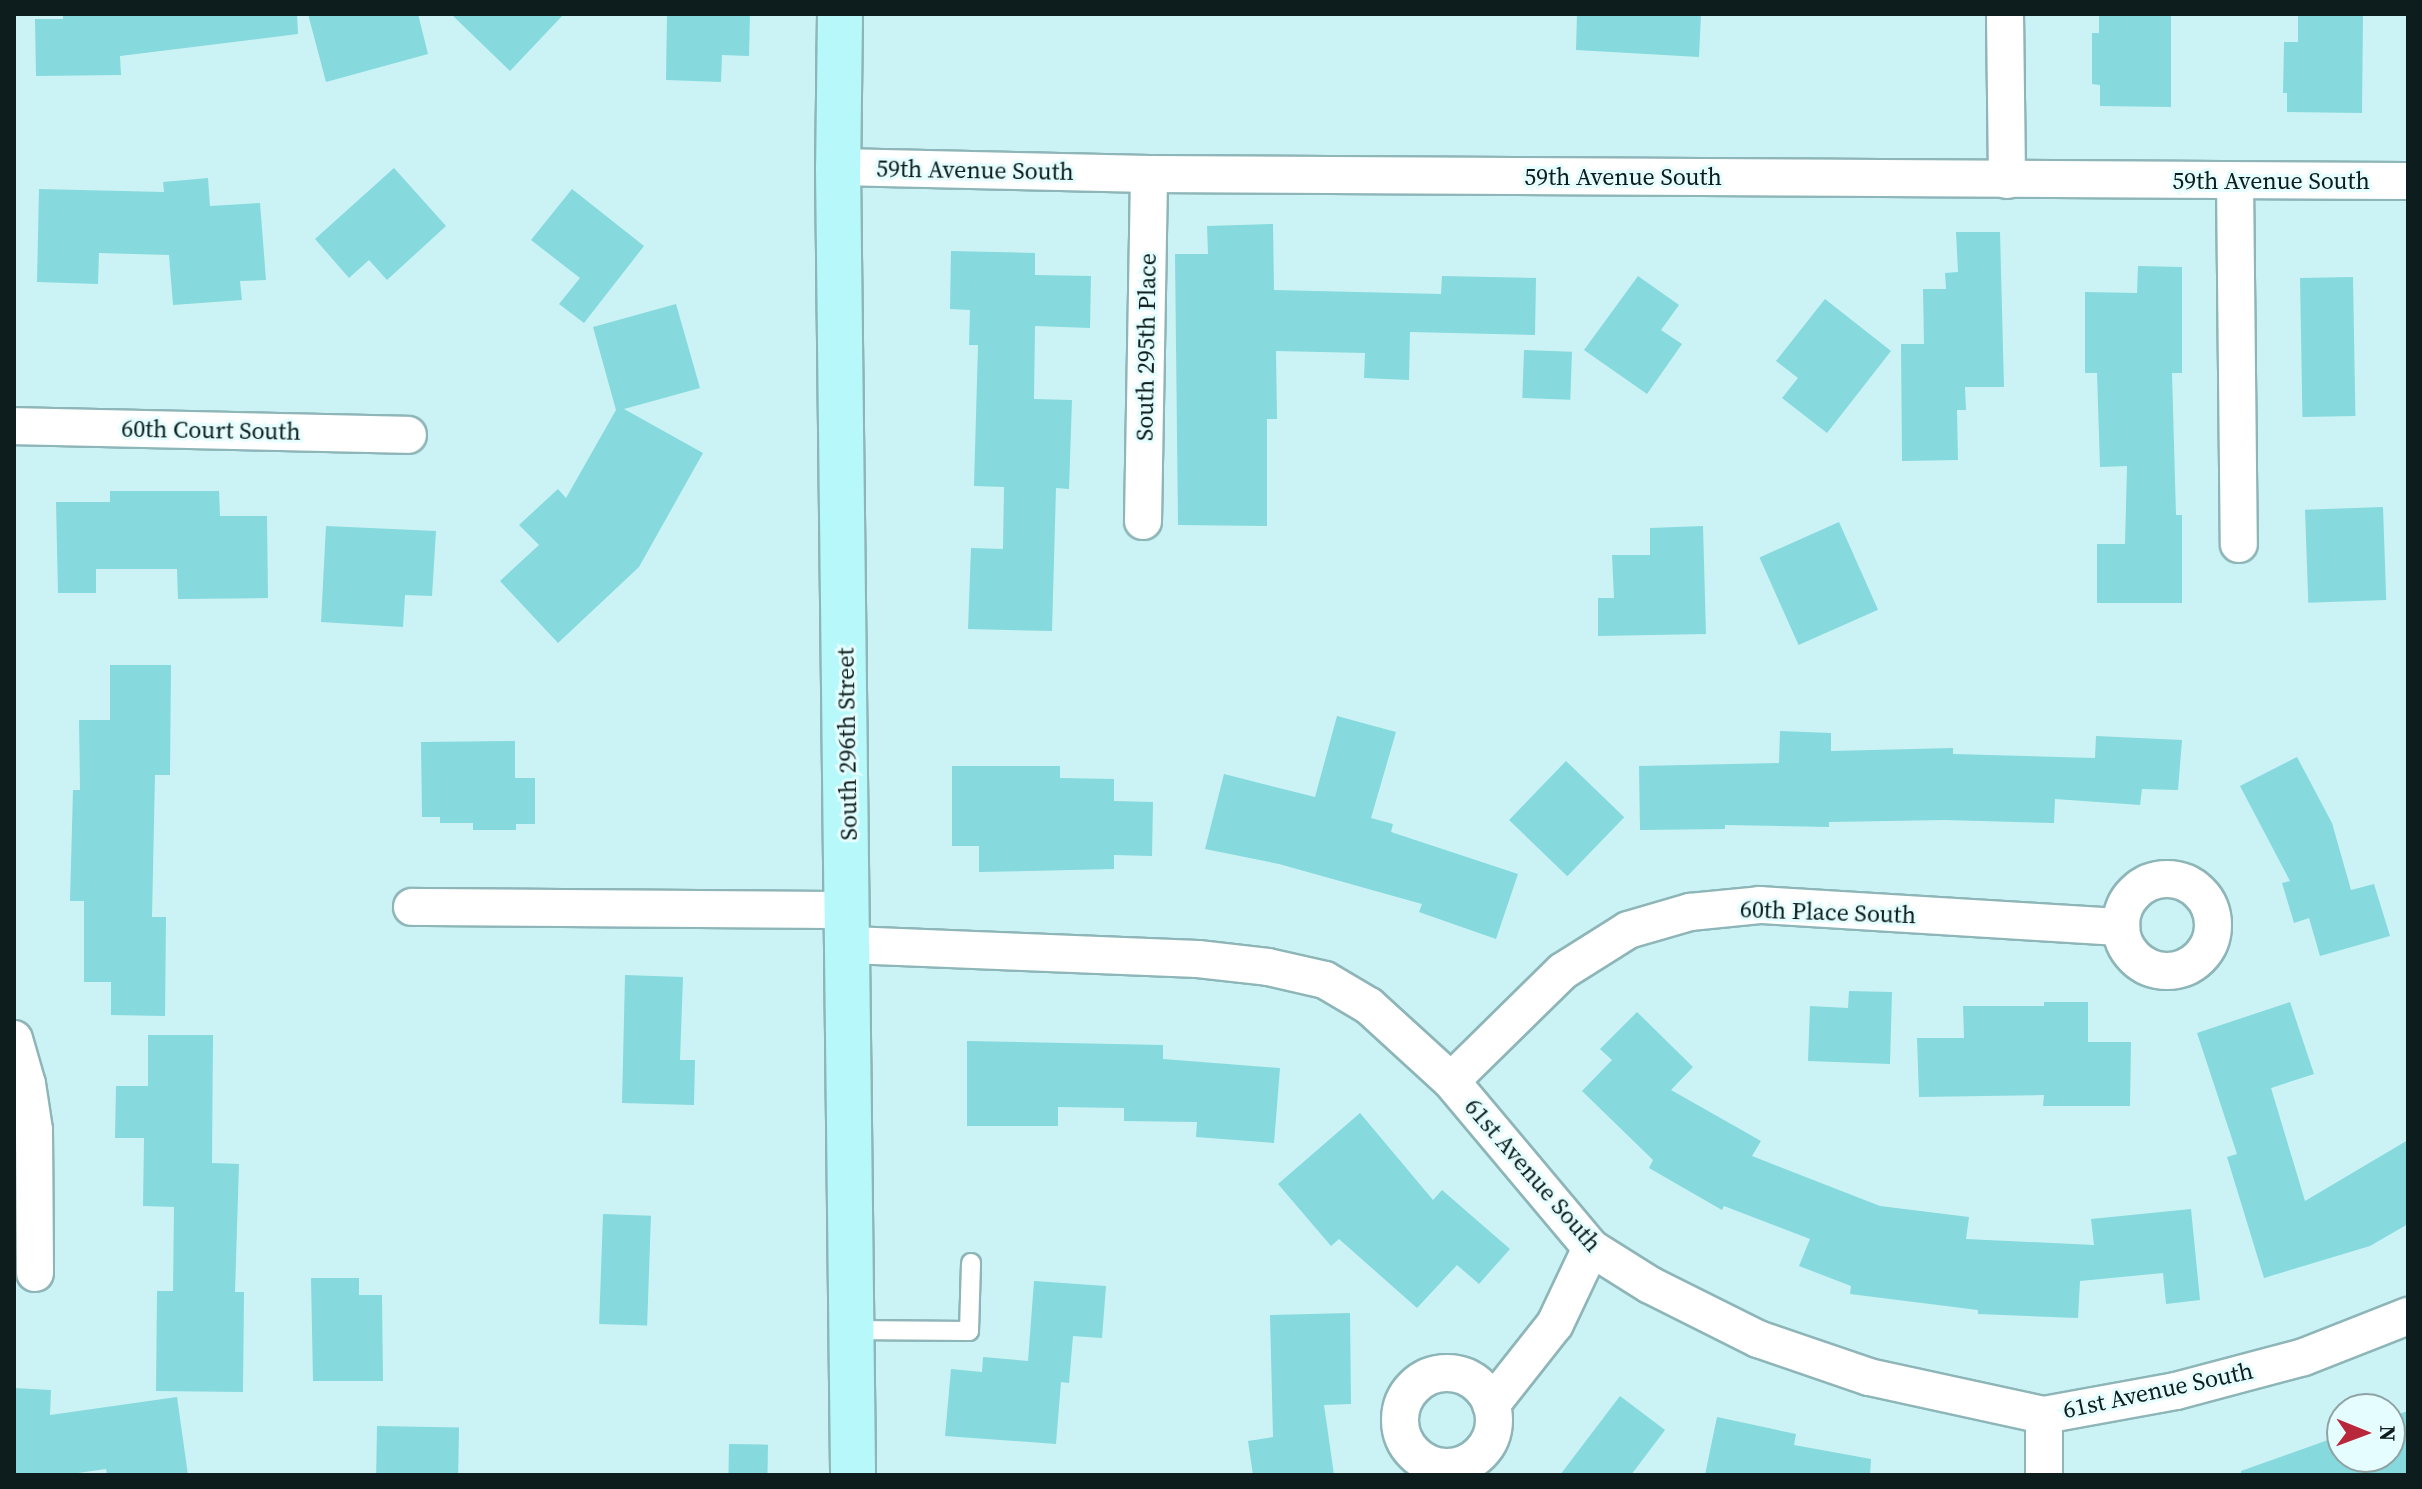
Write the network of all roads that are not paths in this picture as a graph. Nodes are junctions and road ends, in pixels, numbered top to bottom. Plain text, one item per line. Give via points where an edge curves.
1 (840, 14) edge
2 (2005, 14) edge
3 (838, 167) junction
4 (1149, 174) junction
5 (2007, 180) junction
6 (2235, 181) junction
7 (2408, 181) edge
8 (14, 426) edge
9 (408, 435) dead end
10 (1143, 521) dead end
11 (2239, 544) dead end
12 (412, 907) dead end
13 (2121, 927) dead end
14 (849, 928) junction
15 (14, 1039) edge
16 (1451, 1081) junction
17 (1591, 1248) junction
18 (971, 1263) dead end
19 (35, 1273) dead end
20 (2408, 1316) edge
21 (852, 1330) junction
22 (1491, 1405) dead end
23 (2044, 1415) junction
24 (853, 1475) edge
25 (2044, 1475) edge

1 - 3 street, South 296th Street
2 - 5 street
3 - 4 street, 59th Avenue South
3 - 14 street, South 296th Street
4 - 5 street, 59th Avenue South
4 - 10 street, South 295th Place
5 - 6 street, 59th Avenue South
6 - 7 street, 59th Avenue South
6 - 11 street
8 - 9 street, 60th Court South
12 - 14 street, 61st Avenue South
13 - 16 street, 60th Place South via 1760,905 1690,912 1628,930 1563,971
14 - 16 street, 61st Avenue South via 1198,959 1325,980 1369,1006
14 - 21 street, South 296th Street
15 - 19 street via 34,1130
16 - 17 street, 61st Avenue South
17 - 22 street via 1555,1324
17 - 23 street, 61st Avenue South via 1650,1285 1758,1339 1869,1377
18 - 21 lane via 969,1331
20 - 23 street, 61st Avenue South via 2304,1357 2176,1391
21 - 24 street, South 296th Street
23 - 25 street

